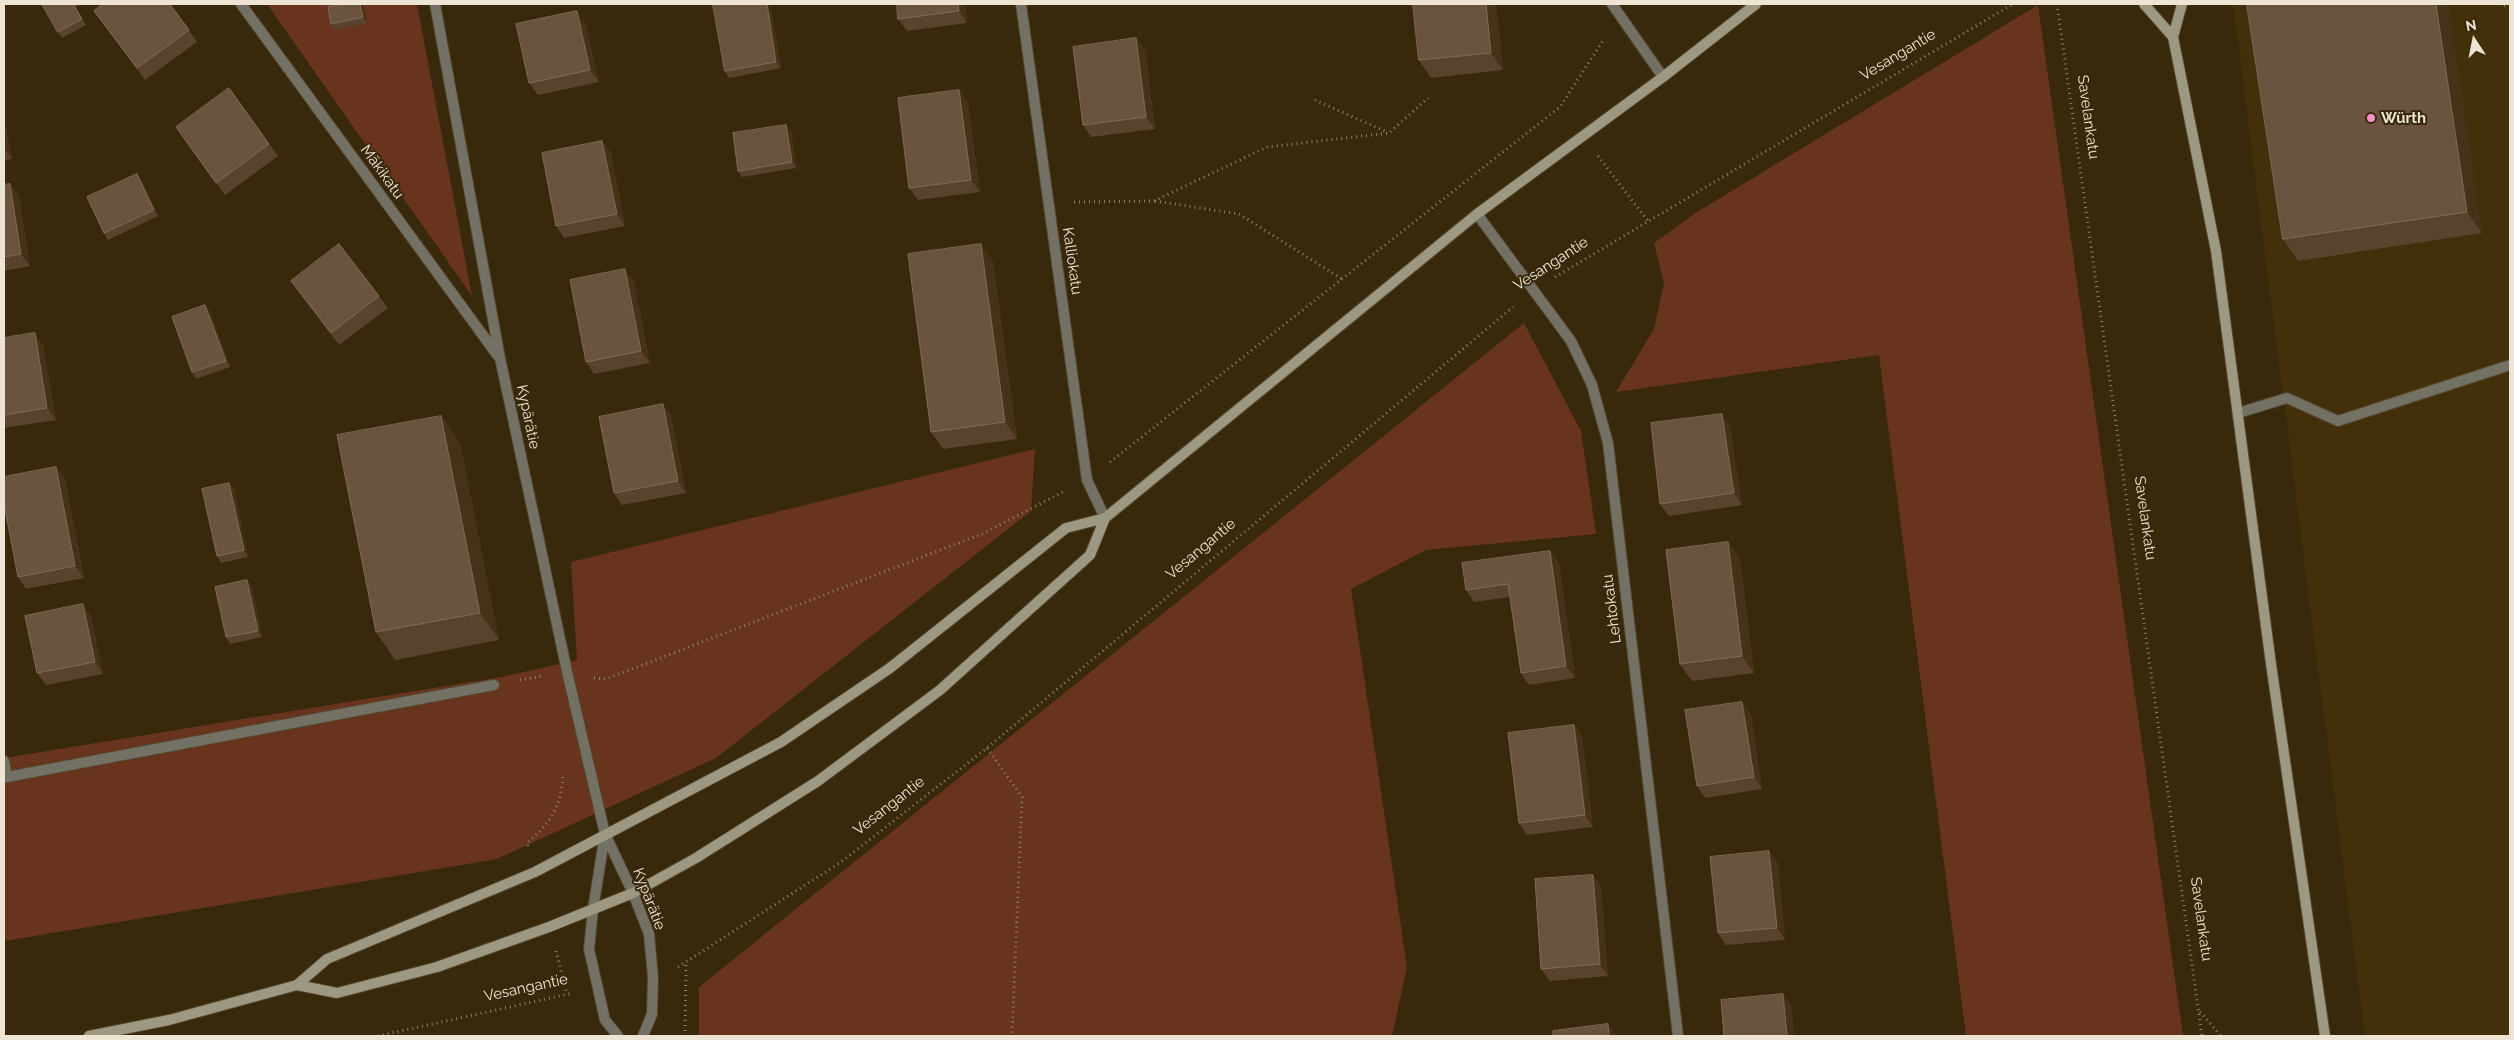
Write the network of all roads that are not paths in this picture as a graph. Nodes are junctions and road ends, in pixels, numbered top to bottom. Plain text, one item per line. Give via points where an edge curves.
1 (241, 4) edge
2 (436, 4) edge
3 (1021, 4) edge
4 (1612, 4) edge
5 (1756, 4) edge
6 (2144, 4) edge
7 (2182, 4) edge
8 (2173, 37) junction
9 (1663, 77) junction
10 (1477, 214) junction
11 (500, 358) junction
12 (2510, 365) edge
13 (2238, 413) junction
14 (1105, 518) junction
15 (494, 685) dead end
16 (4, 761) edge
17 (606, 834) junction
18 (633, 893) junction
19 (593, 909) junction
20 (297, 985) junction
21 (89, 1036) edge
22 (618, 1036) edge
23 (643, 1036) edge
24 (1678, 1036) edge
25 (2325, 1036) edge

1 - 11 street, Mäkikatu
2 - 11 street, Kypärätie
3 - 14 street, Kalliokatu via 1087,480
4 - 9 street
5 - 9 main road
6 - 8 main road
7 - 8 main road
8 - 13 main road via 2216,251
9 - 10 main road
10 - 14 main road
10 - 24 street, Lehtokatu via 1571,341 1592,385 1608,443
11 - 17 street, Kypärätie via 568,676
12 - 13 street via 2338,421 2287,398
13 - 25 main road
14 - 17 main road via 1066,528 890,668 781,742
14 - 18 main road via 1090,555 940,690 818,781 696,858
15 - 16 street via 7,777
17 - 18 street, Kypärätie
17 - 19 street, Kypärätie
17 - 20 main road via 534,872 327,959
18 - 19 main road
18 - 23 street, Kypärätie via 649,934 653,977 652,1014
19 - 20 main road via 437,967 337,993
19 - 22 street, Kypärätie via 589,949 605,1020
20 - 21 main road via 169,1020

